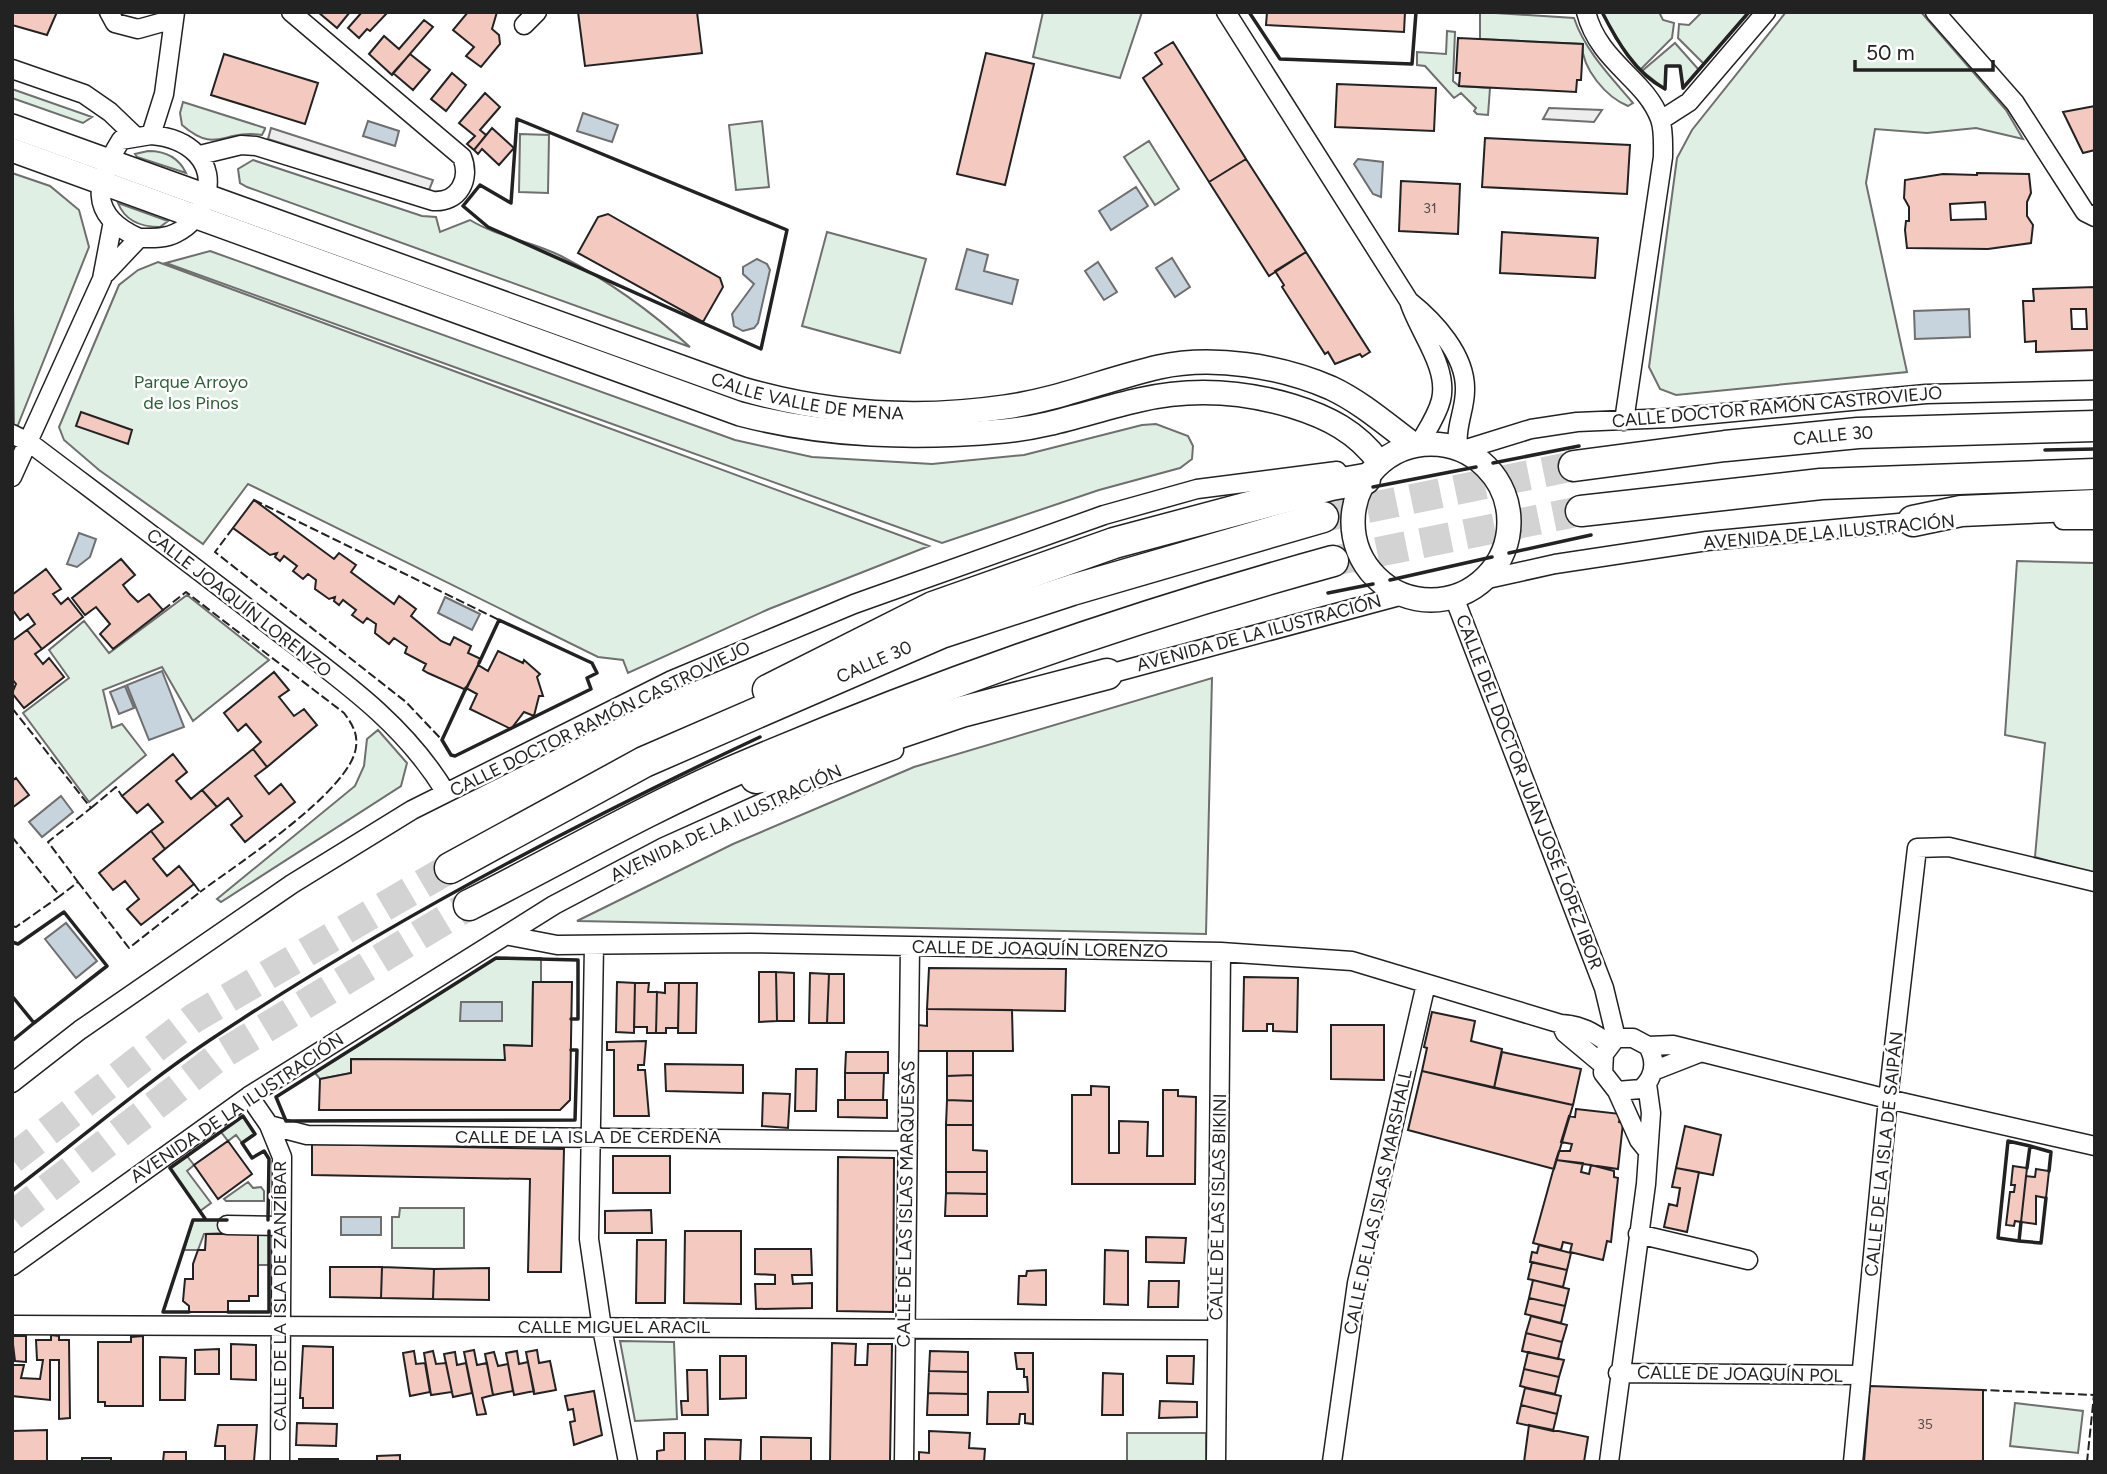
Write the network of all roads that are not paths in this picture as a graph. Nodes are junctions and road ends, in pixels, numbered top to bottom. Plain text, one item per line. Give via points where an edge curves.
1 (109, 12) edge
2 (291, 12) edge
3 (1226, 12) edge
4 (1586, 12) edge
5 (1766, 12) edge
6 (1935, 12) edge
7 (174, 15) edge
8 (12, 69) edge
9 (1661, 120) junction
10 (12, 126) edge
11 (151, 136) junction
12 (12, 150) edge
13 (200, 155) junction
14 (104, 171) junction
15 (206, 195) junction
16 (2095, 217) edge
17 (197, 218) junction
18 (113, 220) junction
19 (139, 238) junction
20 (102, 279) junction
21 (1409, 301) junction
22 (2095, 390) edge
23 (1624, 421) junction
24 (2095, 426) edge
25 (12, 434) edge
26 (30, 443) junction
27 (1416, 445) junction
28 (1460, 449) junction
29 (1573, 466) tunnel mouth
30 (1373, 469) junction
31 (2095, 474) edge
32 (12, 477) edge
33 (2095, 505) edge
34 (1581, 511) tunnel mouth
35 (1323, 517) tunnel mouth
36 (2095, 520) edge
37 (1913, 521) junction
38 (1333, 561) tunnel mouth
39 (1483, 580) junction
40 (1403, 595) junction
41 (1454, 597) junction
42 (1107, 674) junction
43 (644, 762) junction
44 (697, 789) junction
45 (446, 793) junction
46 (450, 868) tunnel mouth
47 (2095, 882) edge
48 (469, 905) tunnel mouth
49 (554, 905) junction
50 (510, 936) junction
51 (557, 945) junction
52 (594, 945) junction
53 (910, 946) junction
54 (1221, 952) junction
55 (1426, 984) junction
56 (1561, 1024) junction
57 (1627, 1041) junction
58 (1699, 1053) junction
59 (1602, 1065) junction
60 (1650, 1077) junction
61 (12, 1083) edge
62 (1617, 1091) junction
63 (249, 1096) junction
64 (1888, 1099) junction
65 (269, 1125) junction
66 (591, 1138) junction
67 (908, 1141) junction
68 (2095, 1146) edge
69 (1648, 1151) junction
70 (227, 1225) dead end
71 (281, 1226) junction
72 (1638, 1234) junction
73 (1748, 1260) dead end
74 (12, 1266) edge
75 (279, 1324) junction
76 (12, 1325) edge
77 (905, 1326) junction
78 (602, 1328) junction
79 (1216, 1330) junction
80 (1618, 1373) junction
81 (1861, 1375) junction
82 (280, 1462) edge
83 (628, 1462) edge
84 (904, 1462) edge
85 (1216, 1462) edge
86 (1332, 1462) edge
87 (1608, 1462) edge
88 (1853, 1462) edge

1 - 7 street via 115,23 138,29
2 - 13 street via 462,157 467,176 461,190 446,200 433,201 256,146
3 - 21 street
4 - 9 street via 1600,48 1650,101
5 - 9 street via 1689,102
6 - 16 street via 2015,103 2085,212
7 - 11 street via 164,94
8 - 11 street via 84,94
9 - 23 street via 1664,157
10 - 14 main road, CALLE VALLE DE MENA
11 - 13 street via 185,142
11 - 14 street via 121,140
12 - 14 main road, CALLE VALLE DE MENA
13 - 15 street via 209,173
14 - 15 main road, CALLE VALLE DE MENA
14 - 17 main road, CALLE VALLE DE MENA
14 - 18 street via 100,198
15 - 17 street
15 - 27 main road, CALLE VALLE DE MENA via 742,389 794,403 867,412 958,412 1035,401 1160,367 1225,364 1299,376 1332,389
17 - 19 street via 176,233
17 - 30 main road, CALLE VALLE DE MENA via 769,422 864,436 933,436 1037,426 1162,396 1238,394 1303,409 1345,428 1364,442
18 - 19 street
18 - 20 street
19 - 20 street
20 - 26 street
21 - 27 street via 1442,382 1436,413
21 - 28 street via 1429,317 1463,370
22 - 23 street, CALLE DOCTOR RAMÓN CASTROVIEJO via 1926,394
23 - 28 street, CALLE DOCTOR RAMÓN CASTROVIEJO via 1531,429
24 - 29 highway, CALLE 30 via 1858,433
25 - 26 street, CALLE JOAQUÍN LORENZO
26 - 32 street
26 - 45 street, CALLE JOAQUÍN LORENZO via 385,715 426,759
27 - 28 main road
27 - 30 main road
28 - 39 main road via 1498,480 1508,509 1505,548
30 - 40 main road via 1352,515 1358,552 1372,574
30 - 43 highway via 1331,485 1114,544 933,607 786,680
30 - 45 street, CALLE DOCTOR RAMÓN CASTROVIEJO via 1197,489 1016,544 732,654
31 - 34 highway via 1821,484
33 - 37 highway via 1961,511
35 - 43 highway, CALLE 30 via 942,633
36 - 37 street, AVENIDA DE LA ILUSTRACIÓN
37 - 39 street, AVENIDA DE LA ILUSTRACIÓN via 1707,541
38 - 44 highway via 1061,643 956,681
39 - 41 main road
40 - 41 main road via 1437,600
40 - 42 street, AVENIDA DE LA ILUSTRACIÓN
41 - 57 street, CALLE DEL DOCTOR JUAN JOSÉ LÓPEZ IBOR
42 - 44 highway via 961,712 778,774
42 - 49 street, AVENIDA DE LA ILUSTRACIÓN via 813,780 664,847
43 - 46 highway, CALLE 30
44 - 48 highway
45 - 61 street, CALLE DOCTOR RAMÓN CASTROVIEJO via 292,884 79,1030
47 - 64 street, CALLE DE LA ISLA DE SAIPÁN via 1949,847 1917,848
49 - 50 street, AVENIDA DE LA ILUSTRACIÓN
49 - 51 street via 545,920
50 - 51 street, CALLE DE JOAQUÍN LORENZO
50 - 63 street, AVENIDA DE LA ILUSTRACIÓN
51 - 52 street, CALLE DE JOAQUÍN LORENZO
52 - 53 street, CALLE DE JOAQUÍN LORENZO
52 - 66 street
53 - 54 street, CALLE DE JOAQUÍN LORENZO
53 - 67 street, CALLE DE LAS ISLAS MARQUESAS
54 - 55 street, CALLE DE JOAQUÍN LORENZO via 1352,961
54 - 79 street, CALLE DE LAS ISLAS BIKINI
55 - 56 street, CALLE DE JOAQUÍN LORENZO
55 - 86 street, CALLE DE LAS ISLAS MARSHALL via 1357,1283
56 - 57 street, CALLE DE JOAQUÍN LORENZO
56 - 59 street via 1565,1033
57 - 58 street, CALLE DE JOAQUÍN LORENZO via 1673,1045
57 - 59 street
57 - 60 street via 1654,1060
58 - 60 street
58 - 64 street, CALLE DE JOAQUÍN LORENZO
59 - 62 street via 1606,1080
60 - 62 street via 1634,1091
60 - 69 street
62 - 69 street
63 - 65 street, CALLE DE LA ISLA DE ZANZÍBAR
63 - 74 street, AVENIDA DE LA ILUSTRACIÓN
64 - 68 street, CALLE DE JOAQUÍN LORENZO
64 - 81 street, CALLE DE LA ISLA DE SAIPÁN
65 - 66 street, CALLE DE LA ISLA DE CERDEÑA via 307,1135
65 - 71 street, CALLE DE LA ISLA DE ZANZÍBAR via 282,1157
66 - 67 street, CALLE DE LA ISLA DE CERDEÑA
66 - 78 street via 589,1239
67 - 77 street, CALLE DE LAS ISLAS MARQUESAS
69 - 72 street
70 - 71 street
71 - 75 street, CALLE DE LA ISLA DE ZANZÍBAR
72 - 73 street
72 - 80 street
75 - 76 street, CALLE MIGUEL ARACIL
75 - 78 street, CALLE MIGUEL ARACIL
75 - 82 street, CALLE DE LA ISLA DE ZANZÍBAR
77 - 78 street, CALLE MIGUEL ARACIL
77 - 79 street, CALLE MIGUEL ARACIL
77 - 84 street, CALLE DE LAS ISLAS MARQUESAS
78 - 83 street
79 - 85 street, CALLE DE LAS ISLAS BIKINI
80 - 81 street, CALLE DE JOAQUÍN POL
80 - 87 street
81 - 88 street, CALLE DE LA ISLA DE SAIPÁN

